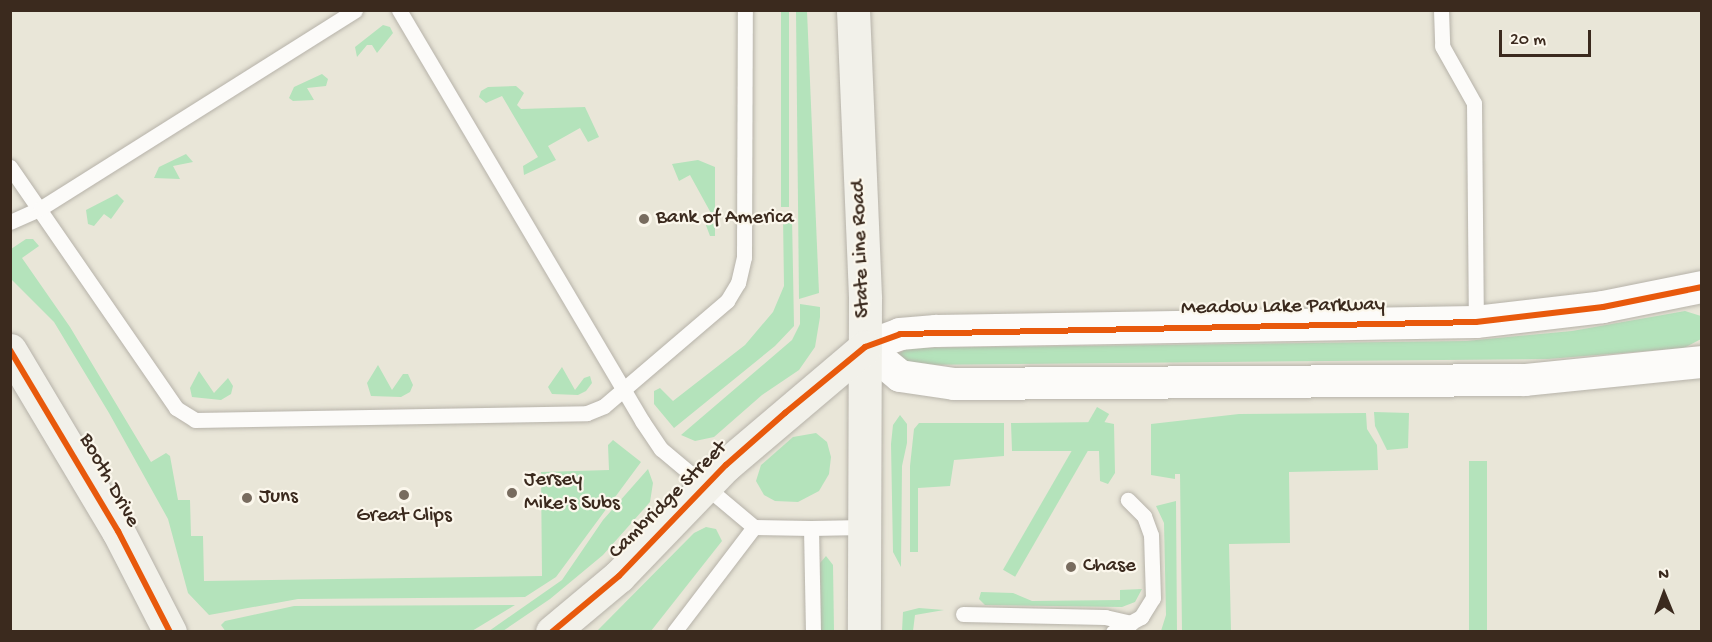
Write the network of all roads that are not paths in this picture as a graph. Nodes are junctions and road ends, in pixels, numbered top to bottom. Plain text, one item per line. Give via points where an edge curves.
1 (355, 10) edge
2 (399, 10) edge
3 (745, 10) edge
4 (853, 10) edge
5 (1442, 10) edge
6 (10, 167) edge
7 (41, 208) junction
8 (10, 222) edge
9 (1701, 287) edge
10 (1476, 322) junction
11 (865, 347) junction
12 (10, 350) edge
13 (1701, 362) edge
14 (621, 391) junction
15 (707, 486) junction
16 (1128, 500) dead end
17 (754, 527) junction
18 (864, 527) junction
19 (811, 528) junction
20 (963, 614) dead end
21 (1131, 623) junction
22 (170, 632) edge
23 (552, 632) edge
24 (674, 632) edge
25 (813, 632) edge
26 (864, 632) edge
27 (1113, 632) edge

1 - 7 lane
2 - 14 lane
3 - 14 lane via 743,268 727,301
4 - 11 street, State Line Road
5 - 10 lane via 1442,46 1474,103
6 - 7 lane
7 - 8 lane
7 - 14 lane via 176,408 195,420 587,413 597,411
9 - 10 street, Meadow Lake Parkway via 1603,307
10 - 11 street, Meadow Lake Parkway via 936,331 900,334
11 - 13 street via 900,376 954,384 1525,380
11 - 15 street, Cambridge Street via 785,412
11 - 18 street, State Line Road
12 - 22 street, Booth Drive via 118,531
14 - 15 lane via 661,449
15 - 17 lane
15 - 23 street, Cambridge Street via 619,576
16 - 21 lane via 1144,516 1152,542 1153,598 1145,614
17 - 19 lane
17 - 24 lane
18 - 19 lane
18 - 26 street, State Line Road
19 - 25 lane
20 - 21 lane via 1105,616
21 - 27 lane

